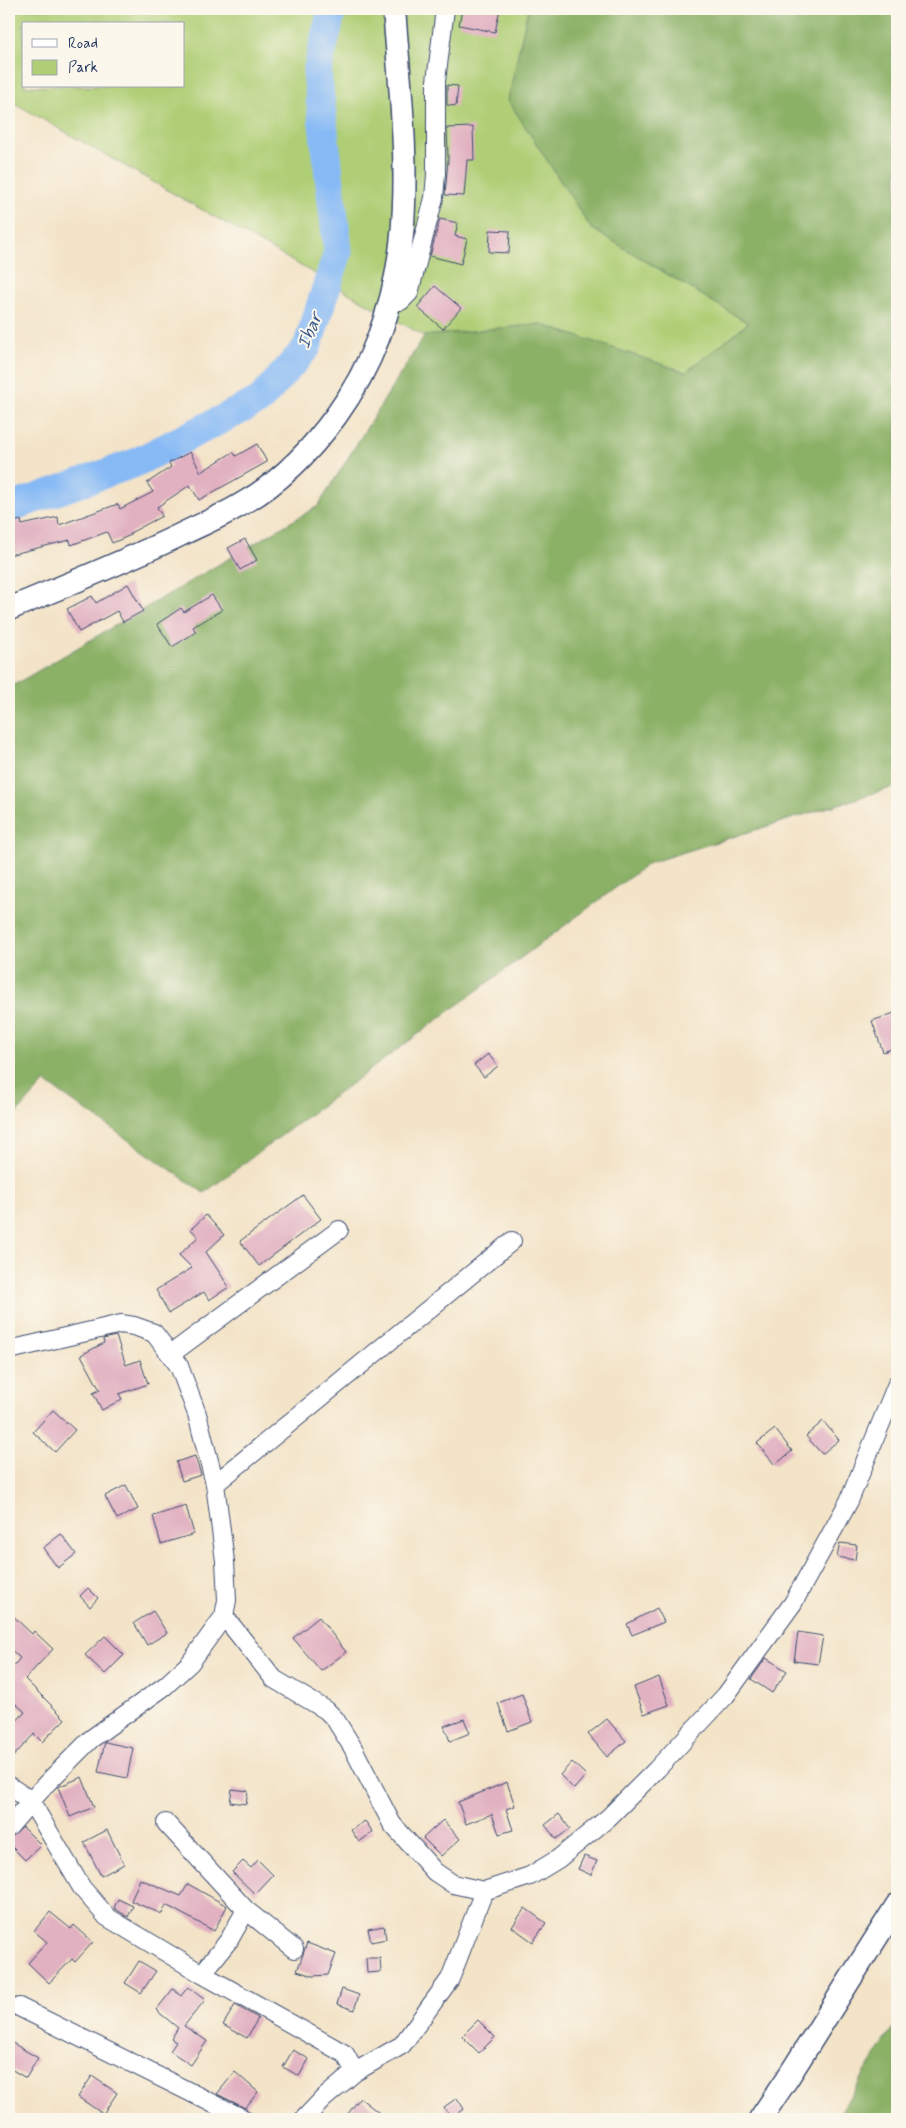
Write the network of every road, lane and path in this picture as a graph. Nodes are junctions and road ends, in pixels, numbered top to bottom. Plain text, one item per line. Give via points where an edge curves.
1 (394, 9) edge
2 (445, 9) edge
3 (391, 302) junction
4 (9, 609) edge
5 (339, 1230) dead end
6 (512, 1241) dead end
7 (9, 1350) edge
8 (171, 1354) junction
9 (897, 1384) edge
10 (214, 1484) junction
11 (224, 1616) junction
12 (9, 1786) edge
13 (30, 1800) junction
14 (166, 1823) dead end
15 (9, 1827) edge
16 (484, 1891) junction
17 (897, 1905) edge
18 (246, 1910) junction
19 (294, 1949) dead end
20 (202, 1974) junction
21 (20, 2008) dead end
22 (355, 2072) junction
23 (244, 2119) edge
24 (304, 2119) edge
25 (760, 2119) edge

1 - 3 main road via 406,188 402,249
2 - 3 street via 436,82 434,198 409,293 402,301
3 - 4 main road via 380,335 346,402 302,458 278,480 246,502 132,558
5 - 8 street
6 - 10 street
7 - 8 street via 121,1324 154,1333
8 - 10 street via 179,1366 197,1414
9 - 16 street via 849,1501 793,1603 726,1695 608,1818 558,1859 530,1876
10 - 11 street via 225,1561 227,1600
11 - 13 street via 190,1663 165,1686 91,1739
11 - 16 street via 274,1680 326,1710 335,1719 392,1824 435,1872 453,1884
12 - 13 street
13 - 15 street
13 - 20 street via 82,1888 107,1917
14 - 18 street
16 - 22 street via 450,1979 402,2045
17 - 25 main road
18 - 19 street
18 - 20 street via 229,1940
20 - 22 street via 345,2054
21 - 23 street
22 - 24 street

